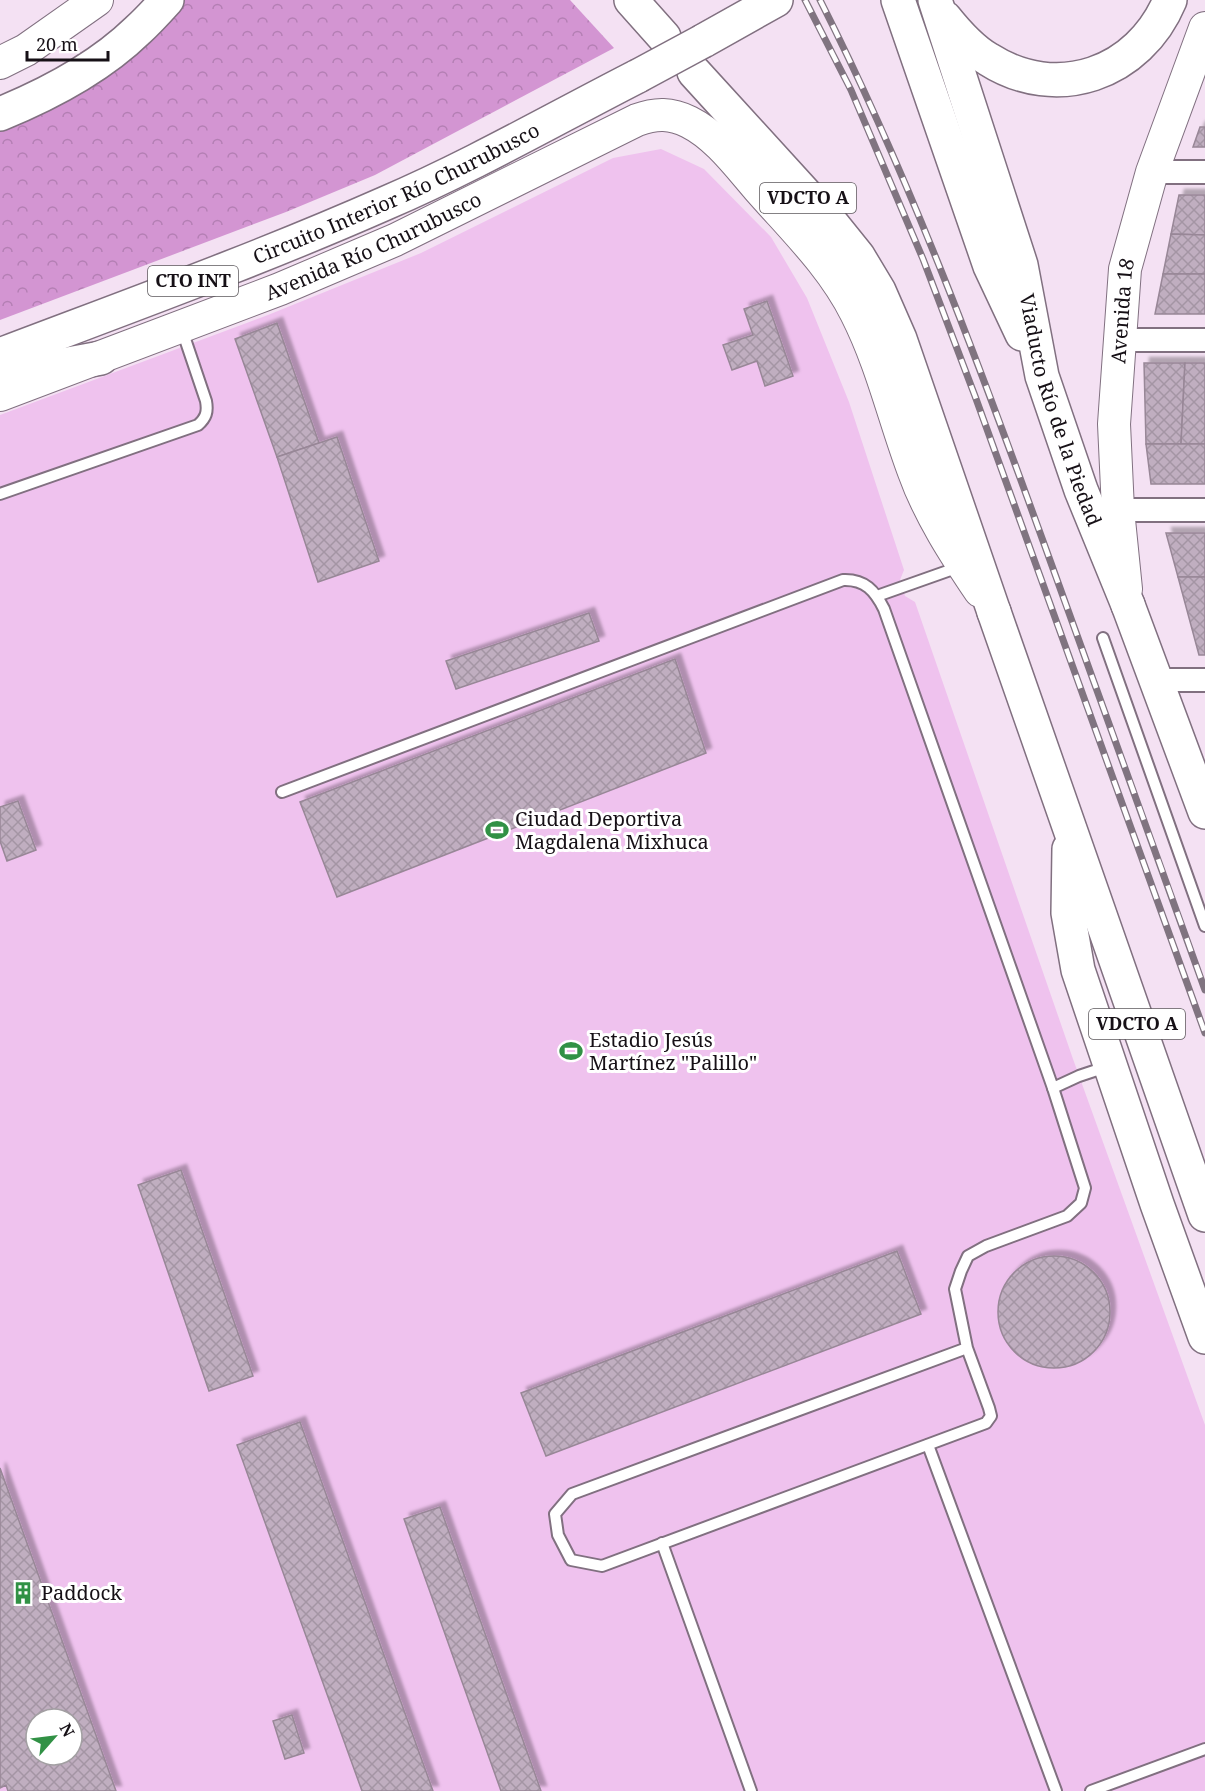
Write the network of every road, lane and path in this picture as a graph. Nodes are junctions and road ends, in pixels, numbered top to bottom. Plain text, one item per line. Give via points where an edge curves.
1 (97, 0) edge
2 (167, 0) edge
3 (632, 0) edge
4 (776, 0) edge
5 (898, 0) edge
6 (1170, 0) edge
7 (937, 6) edge
8 (1205, 28) edge
9 (664, 37) dead end
10 (0, 63) edge
11 (694, 72) dead end
12 (0, 114) edge
13 (1152, 172) junction
14 (1205, 172) edge
15 (181, 328) junction
16 (1120, 340) junction
17 (1205, 340) edge
18 (0, 355) edge
19 (101, 358) junction
20 (0, 373) edge
21 (1042, 376) junction
22 (0, 395) edge
23 (0, 494) edge
24 (1119, 510) junction
25 (1205, 510) edge
26 (963, 566) junction
27 (878, 596) junction
28 (1128, 605) junction
29 (994, 612) junction
30 (1103, 638) dead end
31 (1157, 680) junction
32 (1205, 680) edge
33 (282, 792) dead end
34 (1205, 812) edge
35 (1070, 833) junction
36 (1205, 926) edge
37 (1109, 1066) junction
38 (1053, 1088) junction
39 (1205, 1215) edge
40 (1205, 1337) edge
41 (967, 1348) junction
42 (928, 1445) junction
43 (662, 1543) junction
44 (1205, 1749) edge
45 (751, 1791) edge
46 (1056, 1791) edge
47 (1091, 1791) edge

1 - 10 main road via 26,50
2 - 12 main road via 107,56 47,92
3 - 9 main road
4 - 18 main road, Circuito Interior Río Churubusco / CTO INT, bridge via 442,178 277,249
5 - 21 main road via 990,266
6 - 7 main road via 1150,35 1116,64 1073,79 1050,80 1006,70 986,59
7 - 21 main road, Viaducto Río de la Piedad via 1021,265
8 - 13 main road, Avenida 18
11 - 29 main road, VDCTO A via 829,220 879,291 900,339
13 - 14 street
13 - 16 main road, Avenida 18 via 1125,269
15 - 19 main road, Avenida Río Churubusco / CTO INT
15 - 23 lane via 206,401 204,420
15 - 26 main road, Avenida Río Churubusco / CTO INT via 395,240 637,120 651,114 672,116 705,133 731,158 823,261 840,286 871,345 926,500
16 - 17 street
16 - 24 main road, Avenida 18 via 1114,424
19 - 20 main road via 14,374
19 - 22 main road, Avenida Río Churubusco / CTO INT
21 - 28 main road, Viaducto Río de la Piedad via 1081,490
24 - 25 street
24 - 28 main road, Avenida 18
26 - 27 lane
26 - 29 main road
27 - 33 lane via 869,586 843,580
27 - 38 lane
28 - 31 main road, Viaducto Río de la Piedad
29 - 35 main road, VDCTO A
30 - 36 lane
31 - 32 street
31 - 34 main road, Viaducto Río de la Piedad
35 - 37 main road via 1067,892 1072,944
35 - 39 main road, VDCTO A
37 - 38 lane
37 - 40 main road
38 - 41 lane via 1085,1188 1081,1203 1067,1216 968,1256 955,1289
41 - 42 lane via 991,1416 986,1423
41 - 43 lane via 572,1494 555,1514 558,1535 571,1560 602,1566
42 - 43 lane
42 - 46 lane
43 - 45 lane
44 - 47 lane

